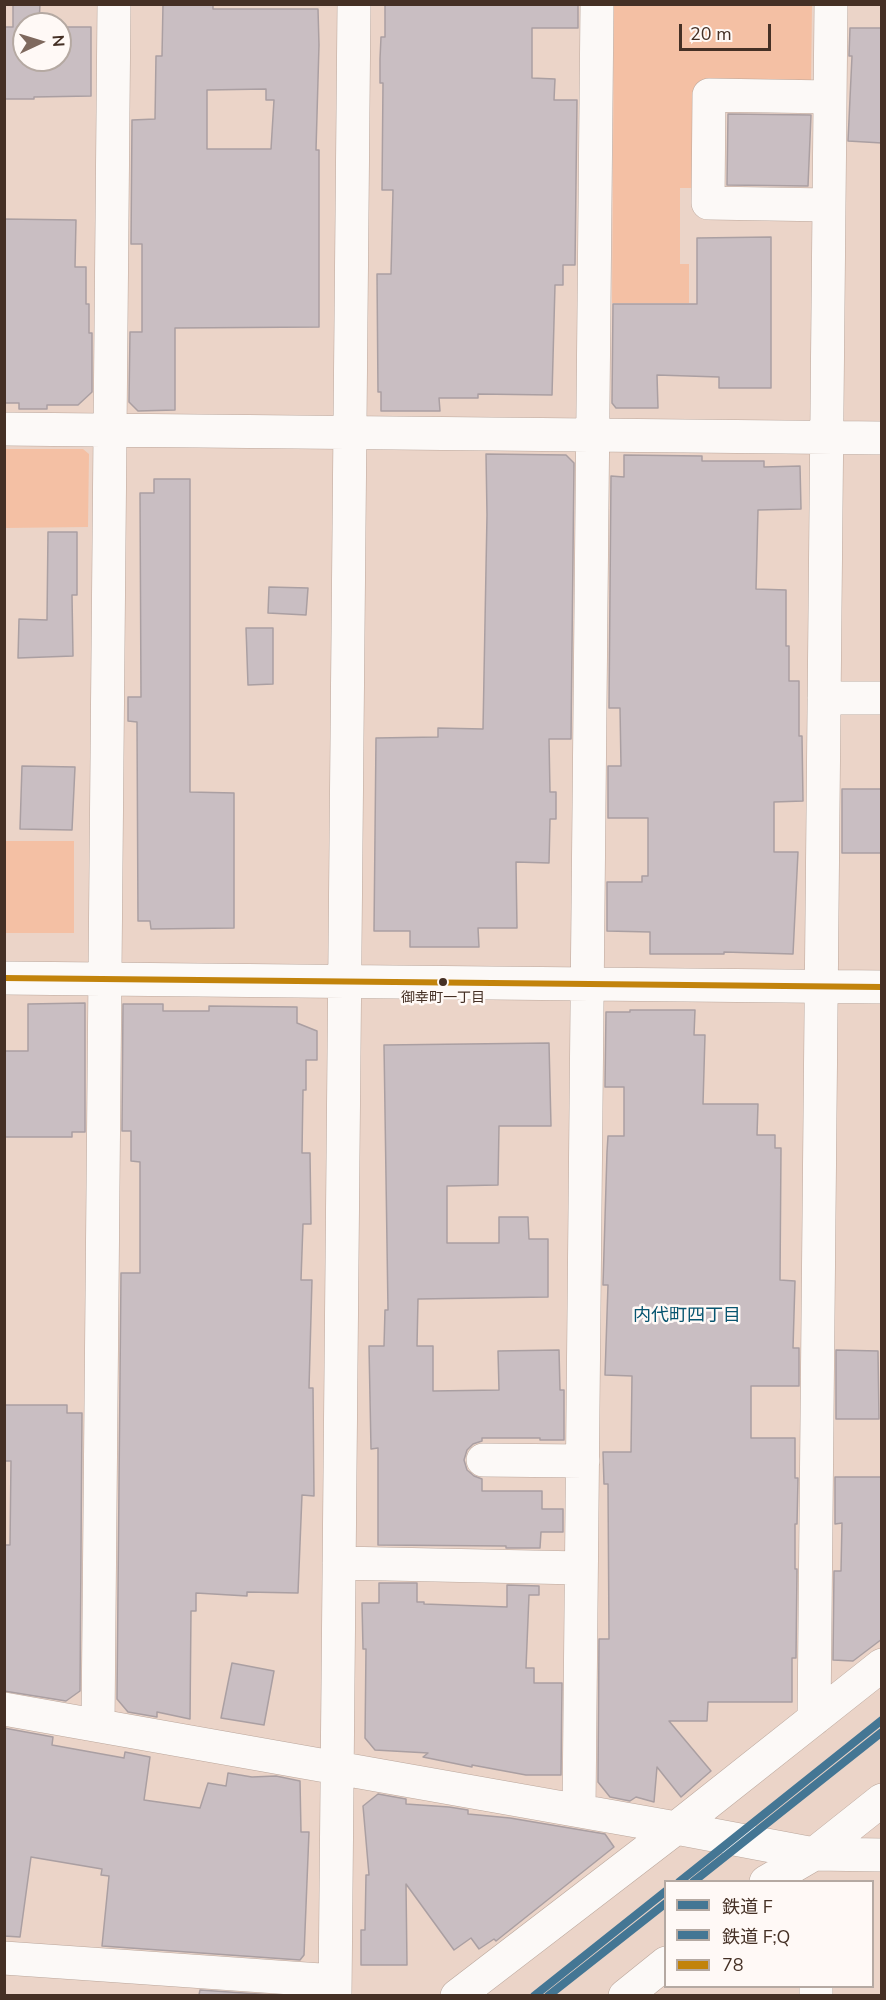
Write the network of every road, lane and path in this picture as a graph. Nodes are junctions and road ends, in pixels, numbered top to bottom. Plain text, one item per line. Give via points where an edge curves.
1 (114, 4) edge
2 (354, 4) edge
3 (597, 4) edge
4 (831, 4) edge
5 (830, 97) junction
6 (829, 205) junction
7 (4, 429) edge
8 (110, 430) junction
9 (350, 432) junction
10 (593, 435) junction
11 (827, 437) junction
12 (882, 438) edge
13 (824, 698) junction
14 (882, 698) edge
15 (4, 978) edge
16 (104, 979) junction
17 (345, 982) junction
18 (587, 984) junction
19 (821, 986) junction
20 (882, 987) edge
21 (483, 1460) dead end
22 (583, 1461) junction
23 (339, 1563) junction
24 (581, 1568) junction
25 (882, 1665) edge
26 (4, 1709) edge
27 (814, 1719) junction
28 (98, 1725) junction
29 (338, 1768) junction
30 (882, 1800) edge
31 (579, 1810) junction
32 (676, 1828) junction
33 (882, 1854) edge
34 (814, 1868) edge
35 (770, 1880) edge
36 (4, 1958) edge
37 (664, 1965) edge
38 (335, 1988) edge
39 (457, 1995) edge
40 (625, 1995) edge

1 - 8 street
2 - 9 street
3 - 10 street
4 - 5 street
5 - 6 street
5 - 6 street via 708,95 708,203
6 - 11 street
7 - 8 street
8 - 9 street
8 - 16 street
9 - 10 street
9 - 17 street
10 - 11 street
10 - 18 street
11 - 12 street
11 - 13 street
13 - 14 street
13 - 19 street
15 - 16 street
16 - 17 street
16 - 28 street
17 - 18 street
17 - 23 street
18 - 19 street
18 - 22 street
19 - 20 street
19 - 27 street
21 - 22 street
22 - 24 street
23 - 24 street
23 - 29 street
24 - 31 street
25 - 27 street
26 - 28 street
27 - 32 street
28 - 29 street
29 - 31 street
29 - 38 street
30 - 34 street
31 - 32 street
32 - 34 street
32 - 39 street
33 - 34 street
34 - 35 street
36 - 38 street
37 - 40 street

